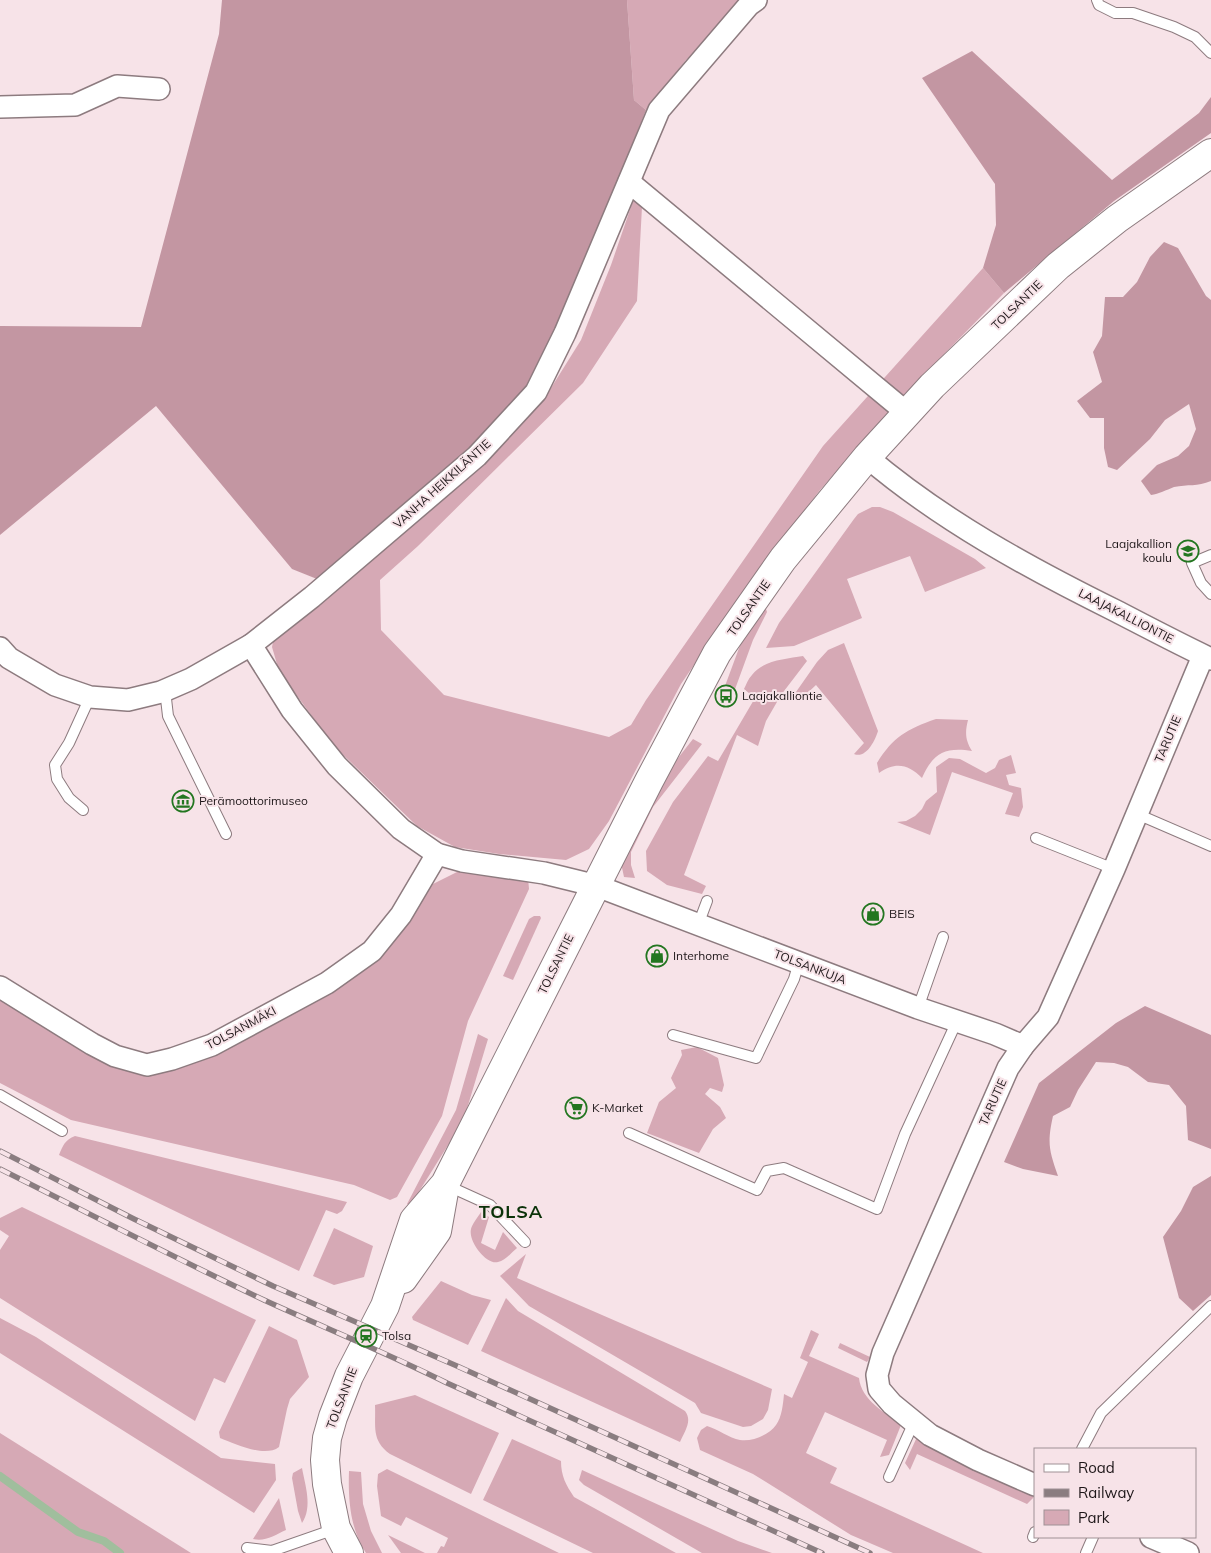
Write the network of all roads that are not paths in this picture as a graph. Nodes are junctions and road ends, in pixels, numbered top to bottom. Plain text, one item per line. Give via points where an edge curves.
1 (756, 0) edge
2 (1097, 0) edge
3 (1211, 53) edge
4 (159, 89) dead end
5 (0, 107) edge
6 (1211, 153) edge
7 (629, 182) junction
8 (907, 413) junction
9 (867, 457) junction
10 (1211, 555) edge
11 (1211, 594) edge
12 (251, 645) junction
13 (0, 648) edge
14 (1208, 654) edge
15 (166, 690) junction
16 (90, 697) junction
17 (83, 810) dead end
18 (1137, 814) junction
19 (226, 834) dead end
20 (1036, 838) dead end
21 (1211, 846) edge
22 (437, 854) junction
23 (1114, 869) junction
24 (597, 886) junction
25 (707, 901) dead end
26 (698, 925) junction
27 (943, 937) dead end
28 (799, 962) junction
29 (0, 987) edge
30 (918, 1008) junction
31 (957, 1022) junction
32 (673, 1035) dead end
33 (1023, 1046) junction
34 (0, 1095) edge
35 (62, 1131) dead end
36 (629, 1133) dead end
37 (445, 1184) junction
38 (525, 1242) dead end
39 (1211, 1306) edge
40 (914, 1422) junction
41 (1083, 1448) edge
42 (889, 1477) dead end
43 (1034, 1485) edge
44 (336, 1528) junction
45 (1093, 1538) edge
46 (1153, 1538) edge
47 (247, 1548) dead end
48 (349, 1553) edge
49 (1086, 1553) edge
50 (1188, 1553) edge

1 - 7 street, VANHA HEIKKILÄNTIE via 659,110
2 - 3 lane via 1099,5 1115,13 1133,13 1174,27 1194,37
4 - 5 street via 117,86 74,106
6 - 8 street, TOLSANTIE via 1117,219 1058,266
7 - 8 street
7 - 12 street, VANHA HEIKKILÄNTIE via 565,333 536,392 477,456
8 - 9 street, TOLSANTIE
9 - 14 street, LAAJAKALLIONTIE via 899,484 1046,576
9 - 24 street, TOLSANTIE via 783,559 717,654
10 - 11 lane via 1192,562 1201,583
12 - 15 street, VANHA HEIKKILÄNTIE
12 - 22 street, TOLSANKUJA via 292,710 337,766 401,829
13 - 16 street, VANHA HEIKKILÄNTIE via 10,658 55,685
14 - 18 street, TARUTIE
15 - 16 street, VANHA HEIKKILÄNTIE via 128,700
15 - 19 lane via 168,716
16 - 17 lane via 55,765 57,779 69,798
18 - 21 lane
18 - 23 street, TARUTIE
20 - 23 lane
22 - 24 street, TOLSANKUJA
22 - 29 street, TOLSANMÄKI via 401,916 372,951 327,983 212,1045 172,1059 147,1065 115,1056
23 - 33 street, TARUTIE via 1048,1017
24 - 26 street, TOLSANKUJA
24 - 37 street, TOLSANTIE
25 - 26 lane
26 - 28 street, TOLSANKUJA
27 - 30 lane
28 - 30 street, TOLSANKUJA
28 - 32 lane via 756,1058
30 - 31 street, TOLSANKUJA
31 - 33 street, TOLSANKUJA
31 - 36 lane via 905,1134 877,1209 784,1168 767,1171 757,1190
33 - 40 street, TARUTIE via 1008,1068 883,1353 877,1375 879,1389
34 - 35 lane
37 - 38 lane via 490,1205
37 - 44 street, TOLSANTIE via 414,1220 385,1306 349,1376 333,1417 327,1438 326,1460 327,1484
39 - 41 lane via 1101,1413
40 - 42 lane
40 - 43 street, TARUTIE via 938,1440
44 - 47 lane via 272,1551
44 - 48 street, TOLSANTIE
45 - 49 lane
46 - 50 street

